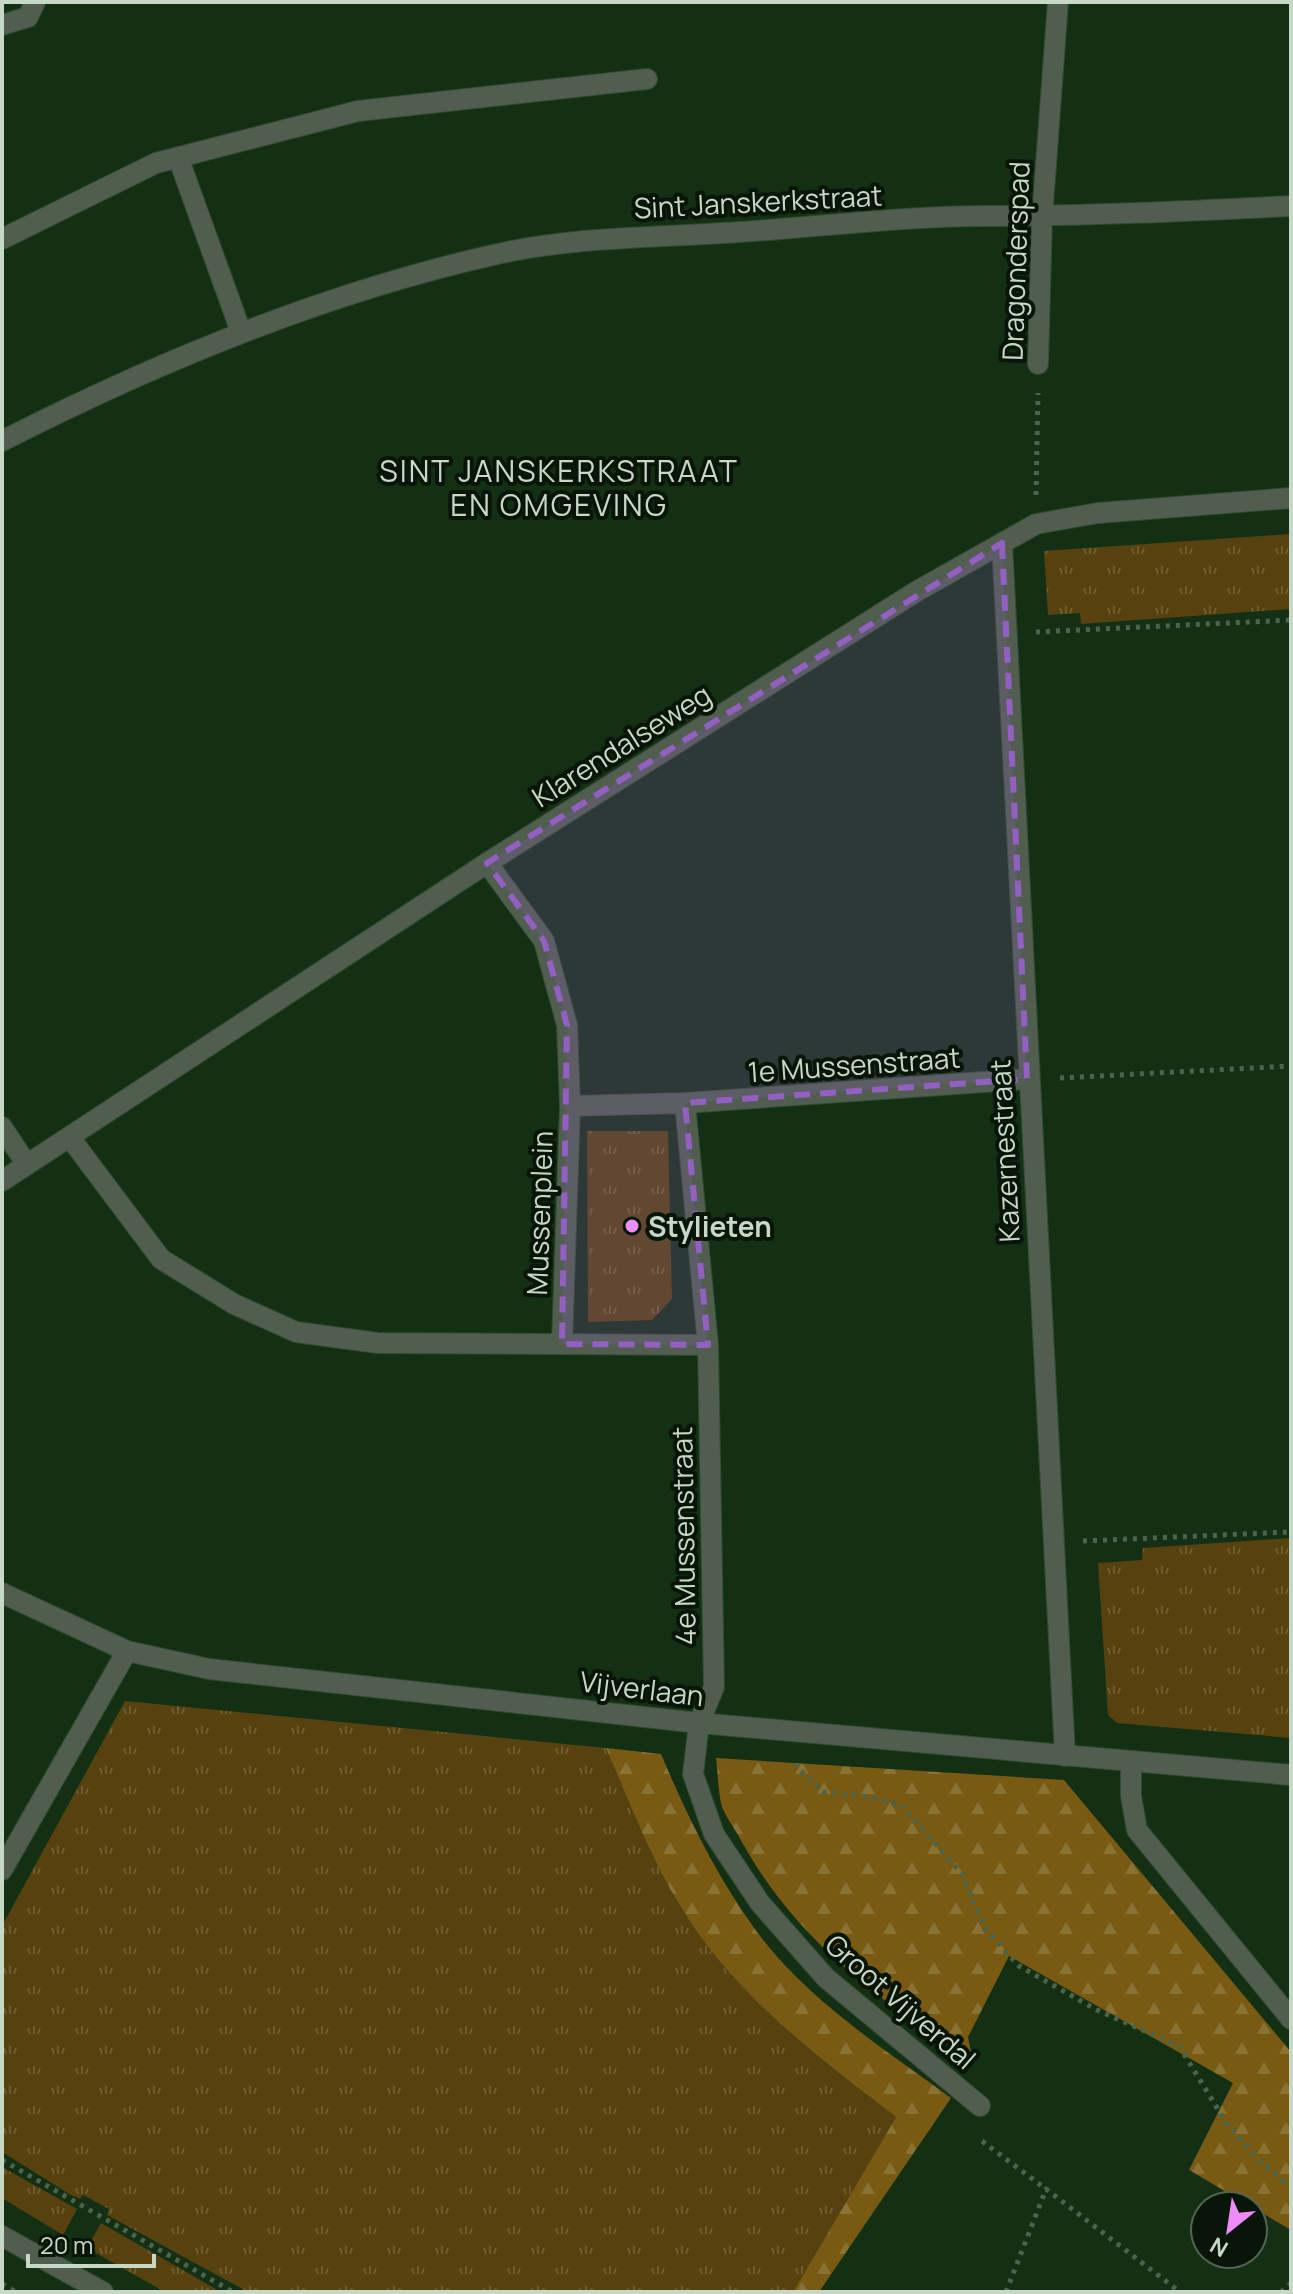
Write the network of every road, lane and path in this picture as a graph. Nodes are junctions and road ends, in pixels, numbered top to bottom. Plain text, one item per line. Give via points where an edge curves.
1 (35, 2) edge
2 (1058, 2) edge
3 (2, 25) edge
4 (647, 79) dead end
5 (178, 157) junction
6 (1291, 206) edge
7 (1042, 218) junction
8 (2, 239) edge
9 (241, 332) junction
10 (1038, 364) joint
11 (2, 441) edge
12 (1291, 498) edge
13 (1036, 524) junction
14 (1002, 543) junction
15 (1291, 620) edge
16 (1009, 634) junction
17 (487, 863) junction
18 (1291, 1066) edge
19 (1027, 1079) junction
20 (685, 1103) junction
21 (570, 1106) junction
22 (2, 1127) edge
23 (71, 1139) junction
24 (27, 1165) junction
25 (2, 1181) edge
26 (562, 1344) junction
27 (708, 1345) junction
28 (1291, 1532) edge
29 (1054, 1543) junction
30 (2, 1593) edge
31 (127, 1651) junction
32 (699, 1723) junction
33 (792, 1731) junction
34 (1065, 1756) junction
35 (1131, 1762) junction
36 (1291, 1775) edge
37 (2, 1870) edge
38 (1291, 2019) edge
39 (980, 2106) dead end
40 (982, 2141) dead end
41 (2, 2160) edge
42 (1291, 2188) edge
43 (1046, 2189) junction
44 (2, 2236) edge
45 (1291, 2283) edge
46 (2, 2284) edge
47 (16, 2292) edge
48 (103, 2292) edge
49 (233, 2292) edge
50 (1006, 2292) edge
51 (1180, 2292) edge
52 (1281, 2292) edge

1 - 3 street via 28,17
2 - 7 street, Dragonderspad
4 - 5 street via 358,111
5 - 8 street
5 - 9 street
6 - 7 street, Sint Janskerkstraat
7 - 9 street, Sint Janskerkstraat via 983,216 601,237 494,255
7 - 10 street, Dragonderspad
9 - 11 street, Sint Janskerkstraat
10 - 13 path, Dragonderspad
12 - 13 street, Klarendalseweg via 1098,513
13 - 14 street, Klarendalseweg
14 - 16 street, Kazernestraat
14 - 17 street, Klarendalseweg via 917,591
15 - 16 path
16 - 19 street, Kazernestraat
17 - 21 street via 544,941 567,1025
17 - 23 street, Klarendalseweg
18 - 19 path
19 - 20 street, 1e Mussenstraat
19 - 29 street, Kazernestraat
20 - 21 street, Mussenplein
20 - 27 street
21 - 26 street, Mussenplein
22 - 24 street
23 - 24 street, Klarendalseweg
23 - 26 street via 161,1259 234,1304 296,1332 378,1343
24 - 25 street, Klarendalseweg
26 - 27 street
27 - 32 street, 4e Mussenstraat via 714,1687
28 - 29 path
29 - 34 street, Kazernestraat
30 - 31 street, Vijverlaan
31 - 32 street, Vijverlaan via 209,1669
31 - 37 street
32 - 33 street, Vijverlaan
32 - 39 street, Groot Vijverdal via 693,1774 714,1834 760,1903 826,1978
33 - 34 street, Vijverlaan
33 - 42 path via 797,1767 823,1792 901,1805 913,1817 962,1874 985,1929 1019,1966 1097,2010 1179,2046 1227,2124
34 - 35 street, Vijverlaan
35 - 36 street, Vijverlaan
35 - 38 street via 1137,1830
40 - 43 path
41 - 49 path
43 - 50 path
43 - 51 path
44 - 48 street
45 - 52 path
46 - 47 path

